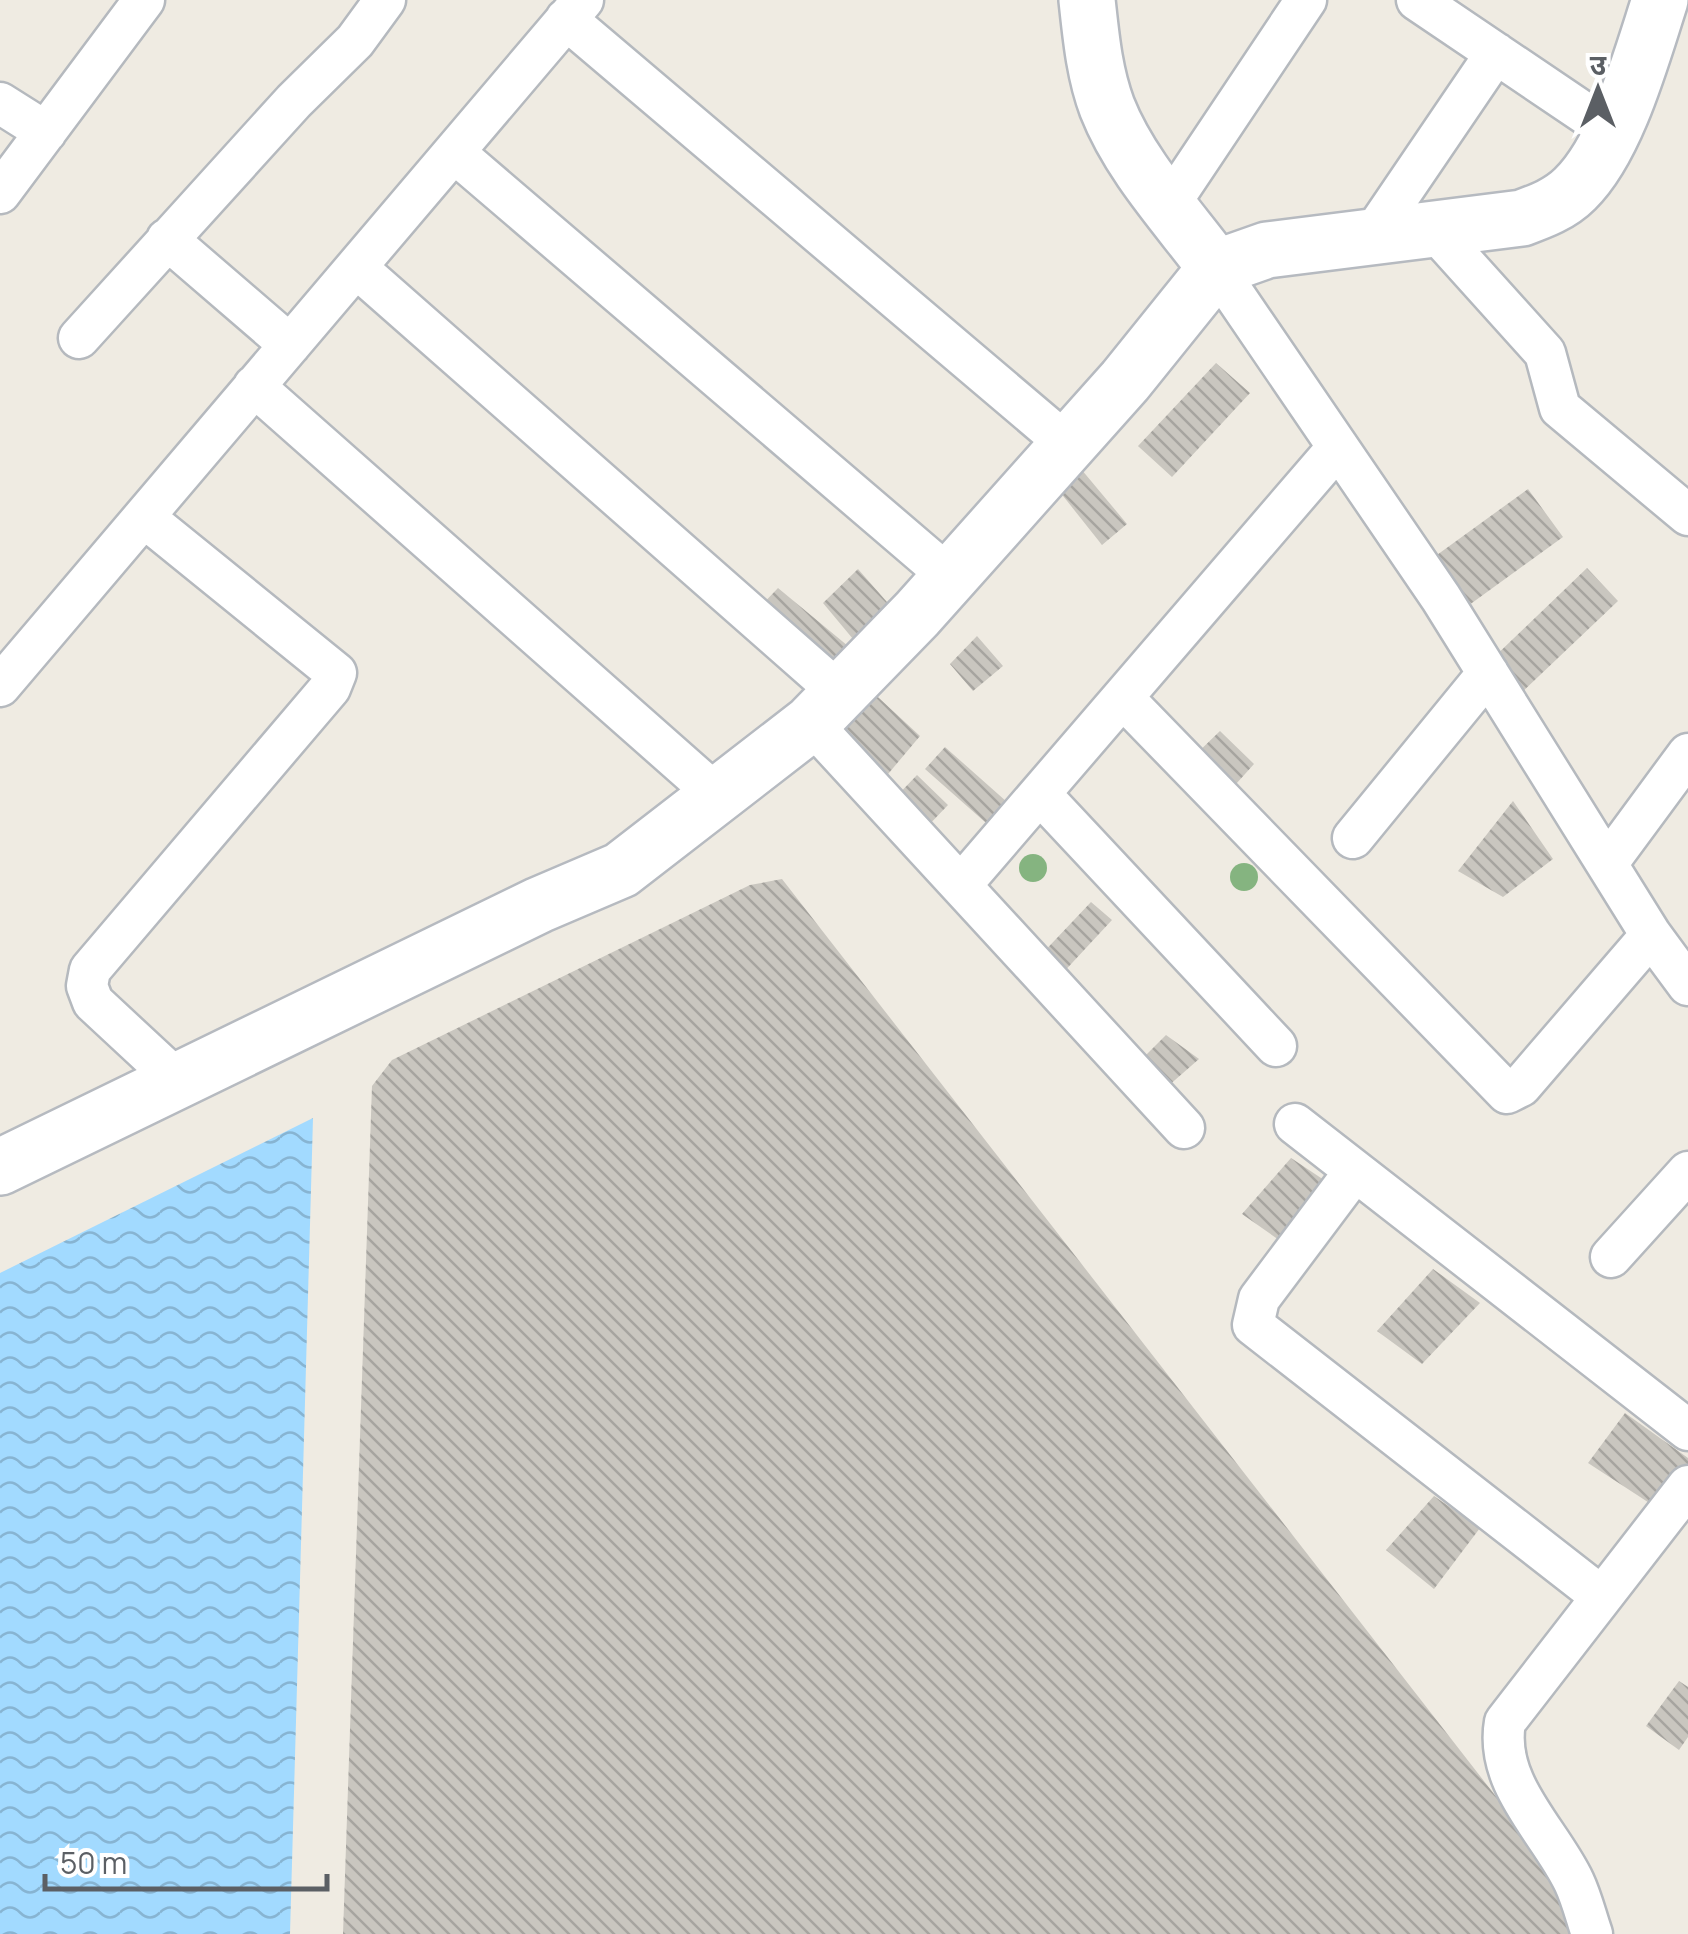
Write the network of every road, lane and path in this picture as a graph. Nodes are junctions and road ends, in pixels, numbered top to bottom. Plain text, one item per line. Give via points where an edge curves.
1 (144, 0) edge
2 (385, 0) edge
3 (1087, 0) edge
4 (1306, 0) edge
5 (1417, 0) edge
6 (1660, 0) edge
7 (574, 9) edge
8 (1496, 53) junction
9 (0, 103) edge
10 (1611, 131) junction
11 (46, 132) junction
12 (456, 154) junction
13 (0, 193) edge
14 (1170, 205) junction
15 (1436, 232) junction
16 (168, 239) junction
17 (1369, 240) junction
18 (358, 268) junction
19 (1216, 268) junction
20 (79, 338) dead end
21 (290, 345) junction
22 (254, 386) junction
23 (1068, 445) junction
24 (1338, 447) junction
25 (1688, 515) edge
26 (145, 518) junction
27 (950, 577) junction
28 (1488, 673) junction
29 (0, 686) edge
30 (1123, 698) junction
31 (825, 708) junction
32 (1688, 754) edge
33 (1040, 794) junction
34 (719, 798) junction
35 (1354, 838) dead end
36 (1607, 864) junction
37 (962, 886) junction
38 (1650, 935) junction
39 (1688, 985) edge
40 (1276, 1046) dead end
41 (178, 1081) junction
42 (1295, 1124) dead end
43 (1184, 1128) dead end
44 (0, 1167) edge
45 (1355, 1171) junction
46 (1688, 1172) edge
47 (1611, 1257) dead end
48 (1688, 1430) edge
49 (1688, 1486) edge
50 (1602, 1597) junction
51 (1592, 1934) edge

1 - 11 street
2 - 16 street via 355,41
3 - 14 street via 1092,55 1108,109
4 - 14 street
5 - 8 street
6 - 10 street
7 - 12 street
7 - 23 street
8 - 10 street
8 - 17 street
9 - 11 street
10 - 15 street via 1575,189 1547,209
11 - 13 street
12 - 18 street
12 - 27 street
14 - 19 street
15 - 17 street
15 - 25 street via 1545,353 1560,408
16 - 20 street
16 - 21 street
17 - 19 street via 1267,250
18 - 21 street
18 - 31 street
19 - 23 street
19 - 24 street
21 - 22 street
22 - 26 street
22 - 34 street
23 - 27 street
24 - 28 street
24 - 30 street
26 - 29 street
26 - 41 street via 336,673 90,970 93,1002
27 - 31 street
28 - 35 street
28 - 36 street
30 - 33 street
30 - 38 street via 1508,1093
31 - 34 street
31 - 37 street
32 - 36 street
33 - 37 street
33 - 40 street
34 - 41 street via 621,870
36 - 38 street
37 - 43 street
38 - 39 street
41 - 44 street
42 - 45 street
45 - 48 street
45 - 50 street via 1259,1299 1253,1325
46 - 47 street
49 - 50 street
50 - 51 street via 1505,1722 1502,1737 1533,1821 1574,1883

